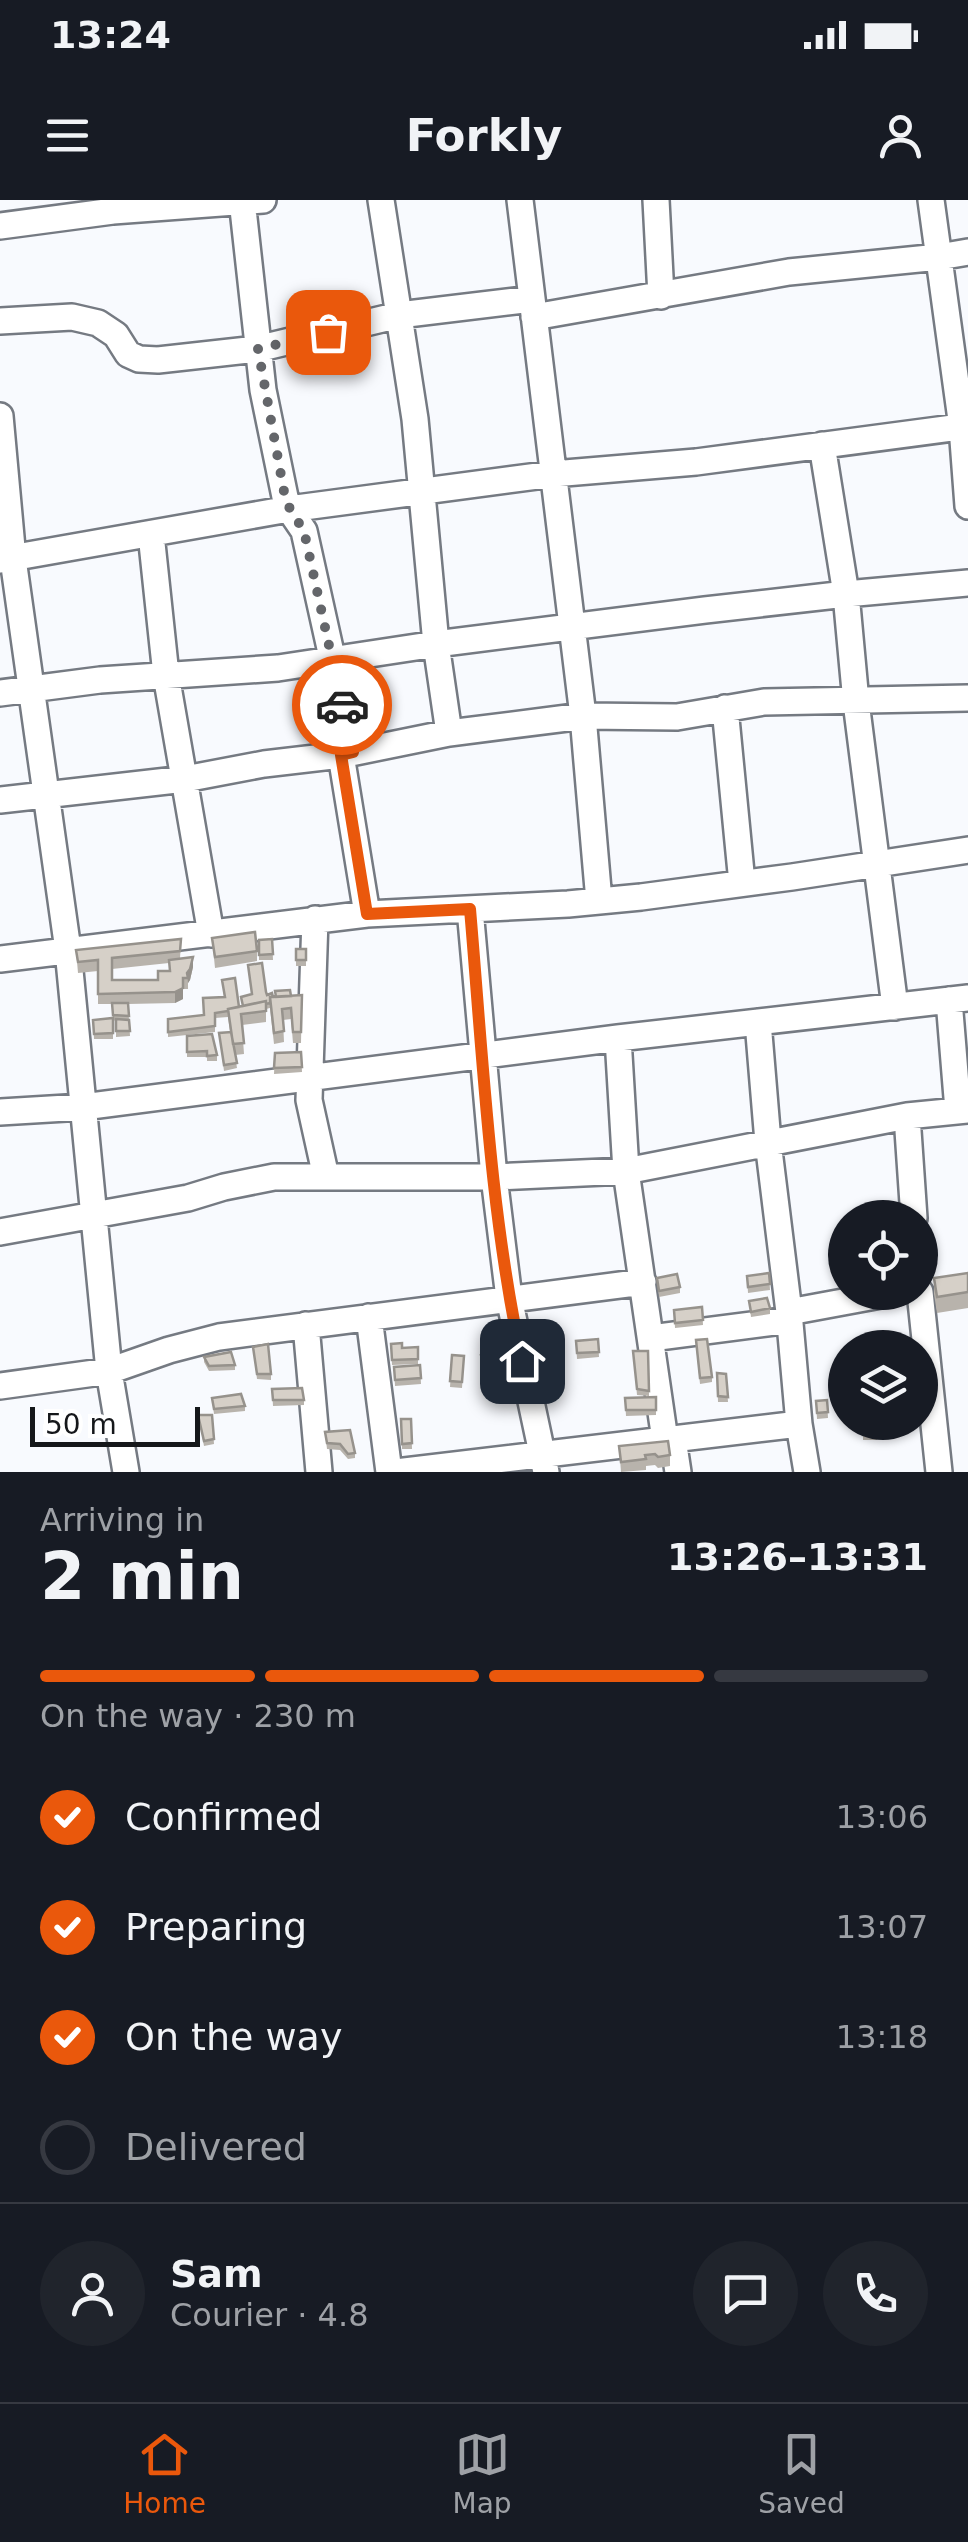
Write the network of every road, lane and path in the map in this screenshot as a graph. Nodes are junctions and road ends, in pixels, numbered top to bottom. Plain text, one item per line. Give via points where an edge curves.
1 (381, 200) edge
2 (520, 200) edge
3 (656, 200) edge
4 (931, 200) edge
5 (249, 201) edge
6 (112, 206) edge
7 (0, 226) edge
8 (968, 252) edge
9 (938, 257) junction
10 (661, 296) junction
11 (533, 308) junction
12 (399, 315) junction
13 (0, 321) edge
14 (258, 349) junction
15 (0, 416) edge
16 (965, 426) edge
17 (822, 445) junction
18 (553, 474) junction
19 (3, 483) edge
20 (422, 491) junction
21 (968, 506) edge
22 (290, 509) junction
23 (151, 534) junction
24 (7, 559) edge
25 (968, 583) edge
26 (846, 594) junction
27 (572, 628) junction
28 (436, 644) junction
29 (332, 661) junction
30 (166, 674) junction
31 (32, 689) junction
32 (0, 693) edge
33 (968, 698) edge
34 (856, 702) junction
35 (725, 708) junction
36 (582, 716) junction
37 (449, 733) junction
38 (347, 754) junction
39 (184, 778) junction
40 (46, 796) junction
41 (0, 800) edge
42 (968, 850) edge
43 (877, 862) junction
44 (742, 883) junction
45 (598, 901) junction
46 (470, 909) junction
47 (367, 914) junction
48 (315, 920) junction
49 (210, 934) junction
50 (68, 950) junction
51 (0, 959) edge
52 (959, 999) edge
53 (895, 1007) junction
54 (758, 1022) junction
55 (618, 1038) junction
56 (483, 1056) junction
57 (310, 1078) junction
58 (83, 1107) junction
59 (963, 1110) edge
60 (0, 1112) edge
61 (906, 1116) junction
62 (768, 1142) junction
63 (626, 1171) junction
64 (326, 1177) junction
65 (494, 1177) junction
66 (913, 1200) edge
67 (95, 1215) junction
68 (0, 1232) edge
69 (643, 1282) junction
70 (508, 1298) junction
71 (828, 1307) edge
72 (927, 1310) edge
73 (789, 1316) junction
74 (370, 1317) junction
75 (306, 1326) junction
76 (651, 1338) junction
77 (110, 1371) junction
78 (0, 1386) edge
79 (799, 1424) junction
80 (669, 1440) junction
81 (544, 1464) edge
82 (126, 1472) edge
83 (320, 1472) edge
84 (393, 1472) edge
85 (678, 1472) edge
86 (807, 1472) edge
87 (939, 1472) edge

1 - 12 street
2 - 11 street
3 - 10 street
4 - 9 street
5 - 6 street
5 - 14 street
6 - 7 street
8 - 9 street
9 - 10 street via 789,272
9 - 16 street
10 - 11 street
11 - 12 street
11 - 18 street
12 - 14 street
12 - 20 street
13 - 14 street via 72,317 98,323 139,359
14 - 22 street
15 - 19 street
16 - 17 street
16 - 21 street
17 - 18 street
17 - 26 street
18 - 20 street
18 - 27 street
19 - 24 street
20 - 22 street
20 - 28 street
22 - 23 street
22 - 29 street via 304,531
23 - 24 street
23 - 30 street
24 - 31 street
25 - 26 street
26 - 27 street
26 - 34 street
27 - 28 street
27 - 36 street
28 - 29 street
28 - 37 street
29 - 30 street
29 - 38 street
30 - 31 street
30 - 39 street
31 - 32 street
31 - 40 street
33 - 34 street
34 - 35 street
34 - 43 street
35 - 36 street via 678,716
35 - 44 street
36 - 37 street
36 - 45 street
37 - 38 street
38 - 39 street
38 - 47 street
39 - 40 street
39 - 49 street
40 - 41 street
40 - 50 street
42 - 43 street
43 - 44 street
43 - 53 street
44 - 45 street
45 - 46 street
46 - 47 street
46 - 56 street
47 - 48 street
48 - 49 street
48 - 57 street
49 - 50 street
50 - 51 street
50 - 58 street
52 - 53 street
52 - 59 street
53 - 54 street
54 - 55 street
54 - 62 street
55 - 56 street
55 - 63 street
56 - 57 street
56 - 65 street
57 - 58 street
57 - 64 street
58 - 60 street
58 - 67 street
59 - 61 street
61 - 62 street
61 - 66 street
62 - 63 street
62 - 73 street
63 - 65 street
63 - 69 street
64 - 65 street
64 - 67 street via 274,1177
65 - 70 street
67 - 68 street
67 - 77 street
69 - 70 street
69 - 76 street
70 - 74 street
70 - 81 street
71 - 73 street
72 - 87 street
73 - 76 street
73 - 79 street
74 - 75 street
74 - 84 street
75 - 77 street via 219,1337
75 - 83 street
76 - 80 street
77 - 78 street
77 - 82 street
79 - 80 street
79 - 86 street
80 - 81 street
80 - 85 street
81 - 84 street

